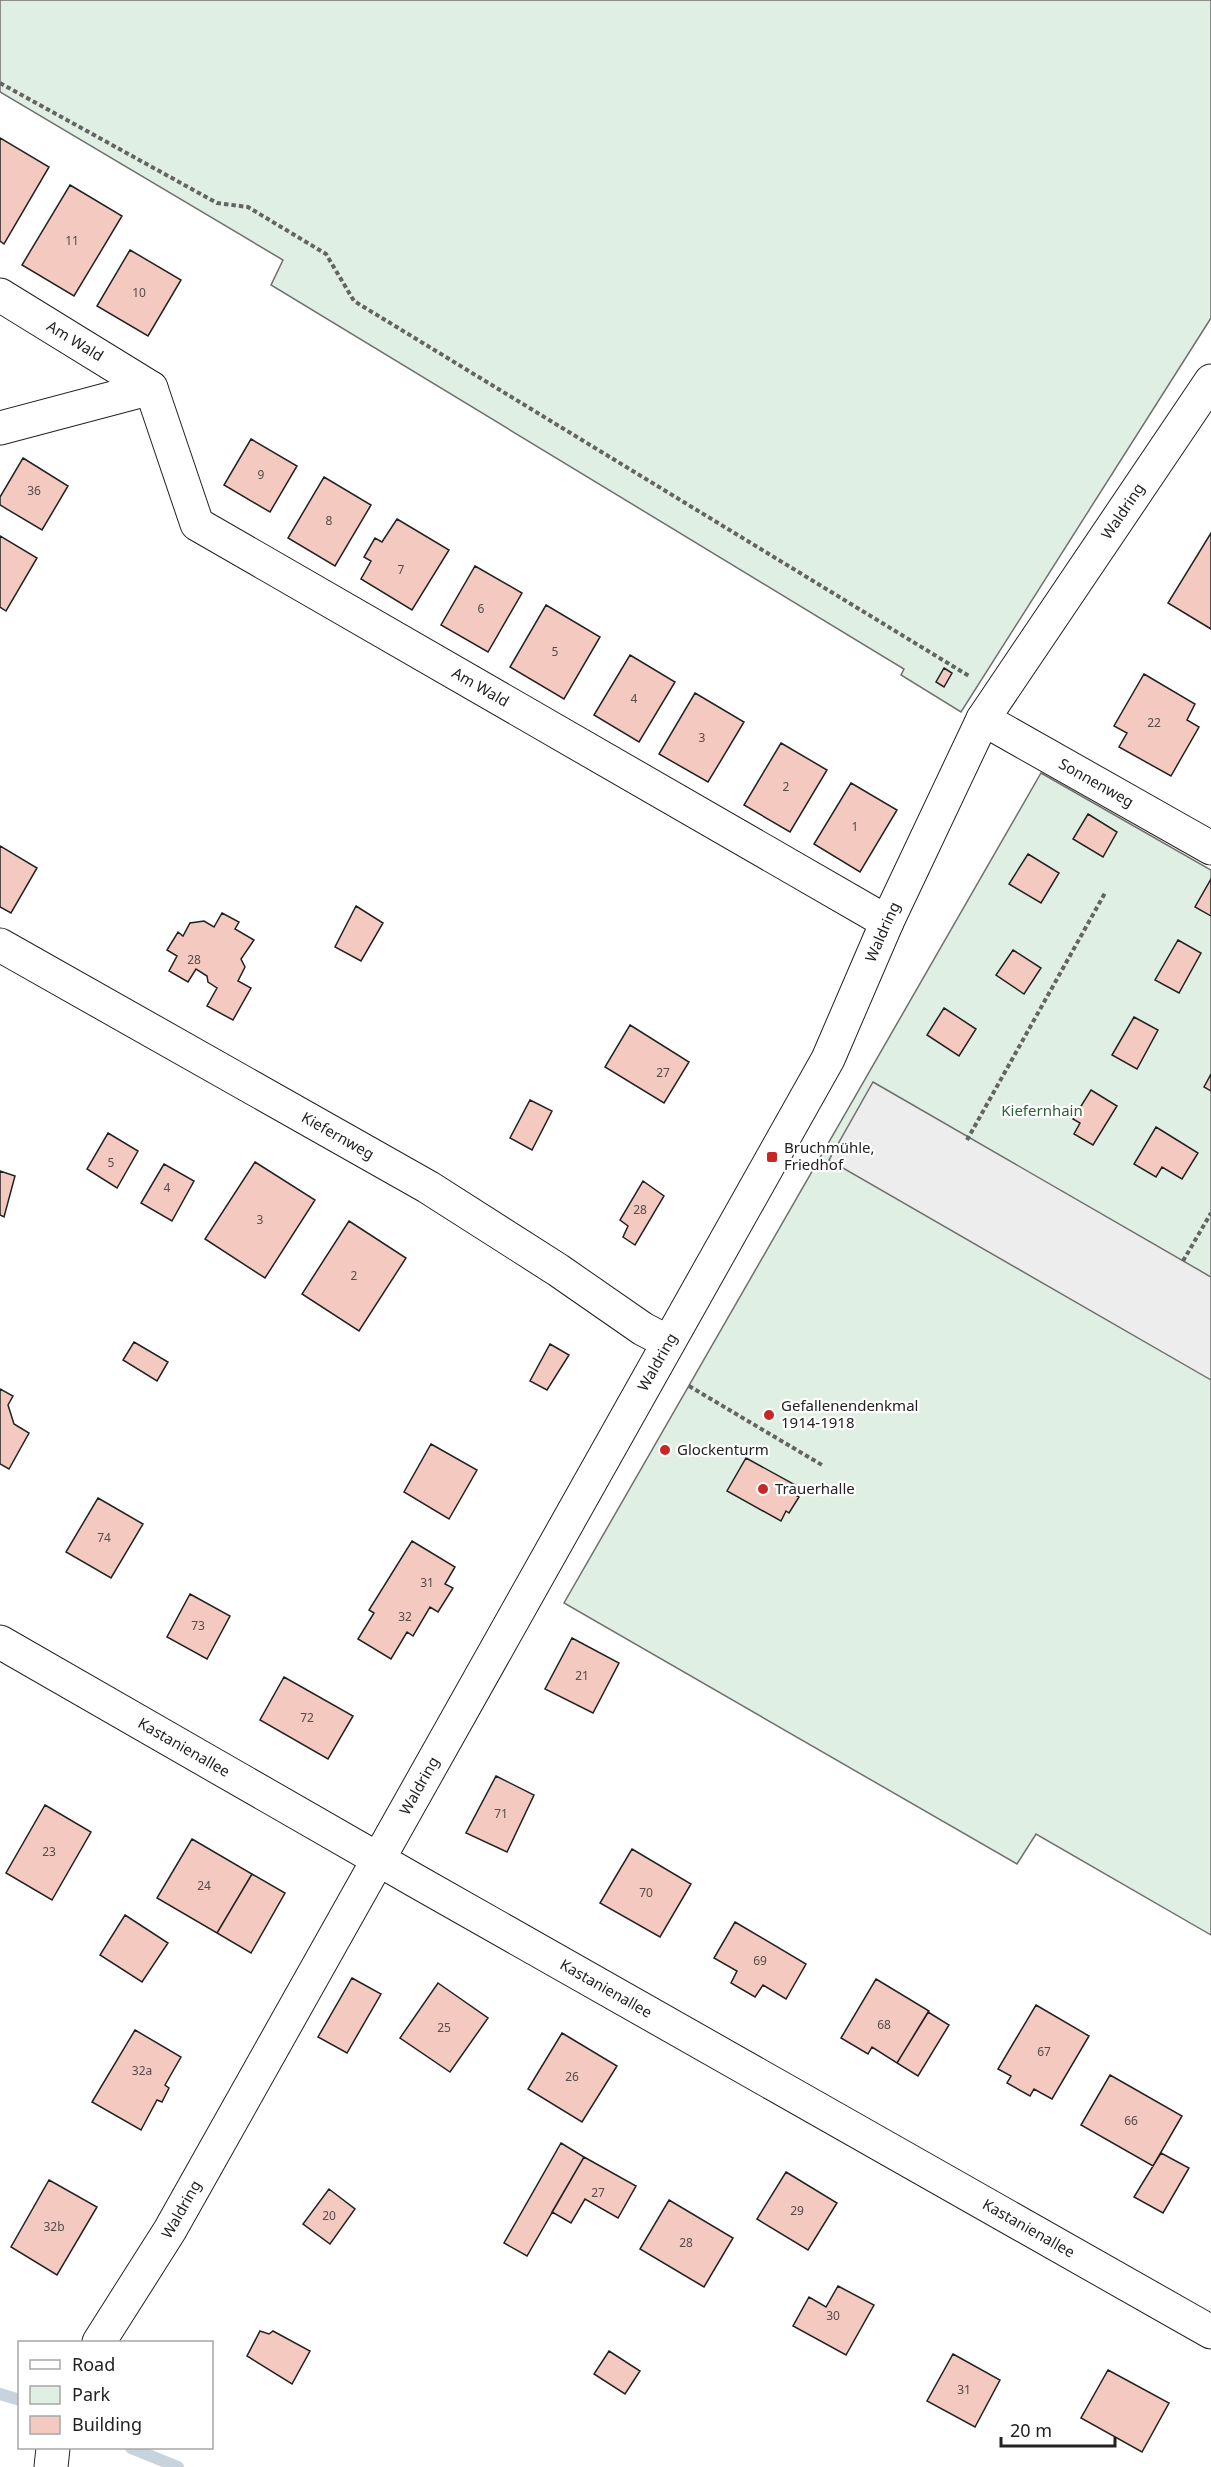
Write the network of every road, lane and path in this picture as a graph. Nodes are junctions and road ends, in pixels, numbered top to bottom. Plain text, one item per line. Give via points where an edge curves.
1 (0, 83) edge
2 (0, 295) edge
3 (1211, 381) edge
4 (151, 388) junction
5 (0, 428) edge
6 (983, 719) junction
7 (1211, 848) edge
8 (1105, 893) dead end
9 (887, 922) junction
10 (0, 945) edge
11 (967, 1140) dead end
12 (1211, 1213) edge
13 (1184, 1261) dead end
14 (668, 1342) junction
15 (689, 1386) dead end
16 (822, 1465) dead end
17 (0, 1642) edge
18 (379, 1859) junction
19 (1211, 2332) edge
20 (100, 2341) edge

1 - 6 path via 217,203 248,207 326,254 354,302 970,677
2 - 4 street, Am Wald
3 - 6 street, Waldring
4 - 5 street
4 - 9 street, Am Wald via 197,524
6 - 7 street, Sonnenweg
6 - 9 street, Waldring
8 - 11 path
9 - 14 street, Waldring via 828,1059
10 - 14 street, Kiefernweg via 428,1187
12 - 13 path
14 - 18 street, Waldring
15 - 16 path
17 - 18 street, Kastanienallee
18 - 19 street, Kastanienallee
18 - 20 street, Waldring via 170,2230

